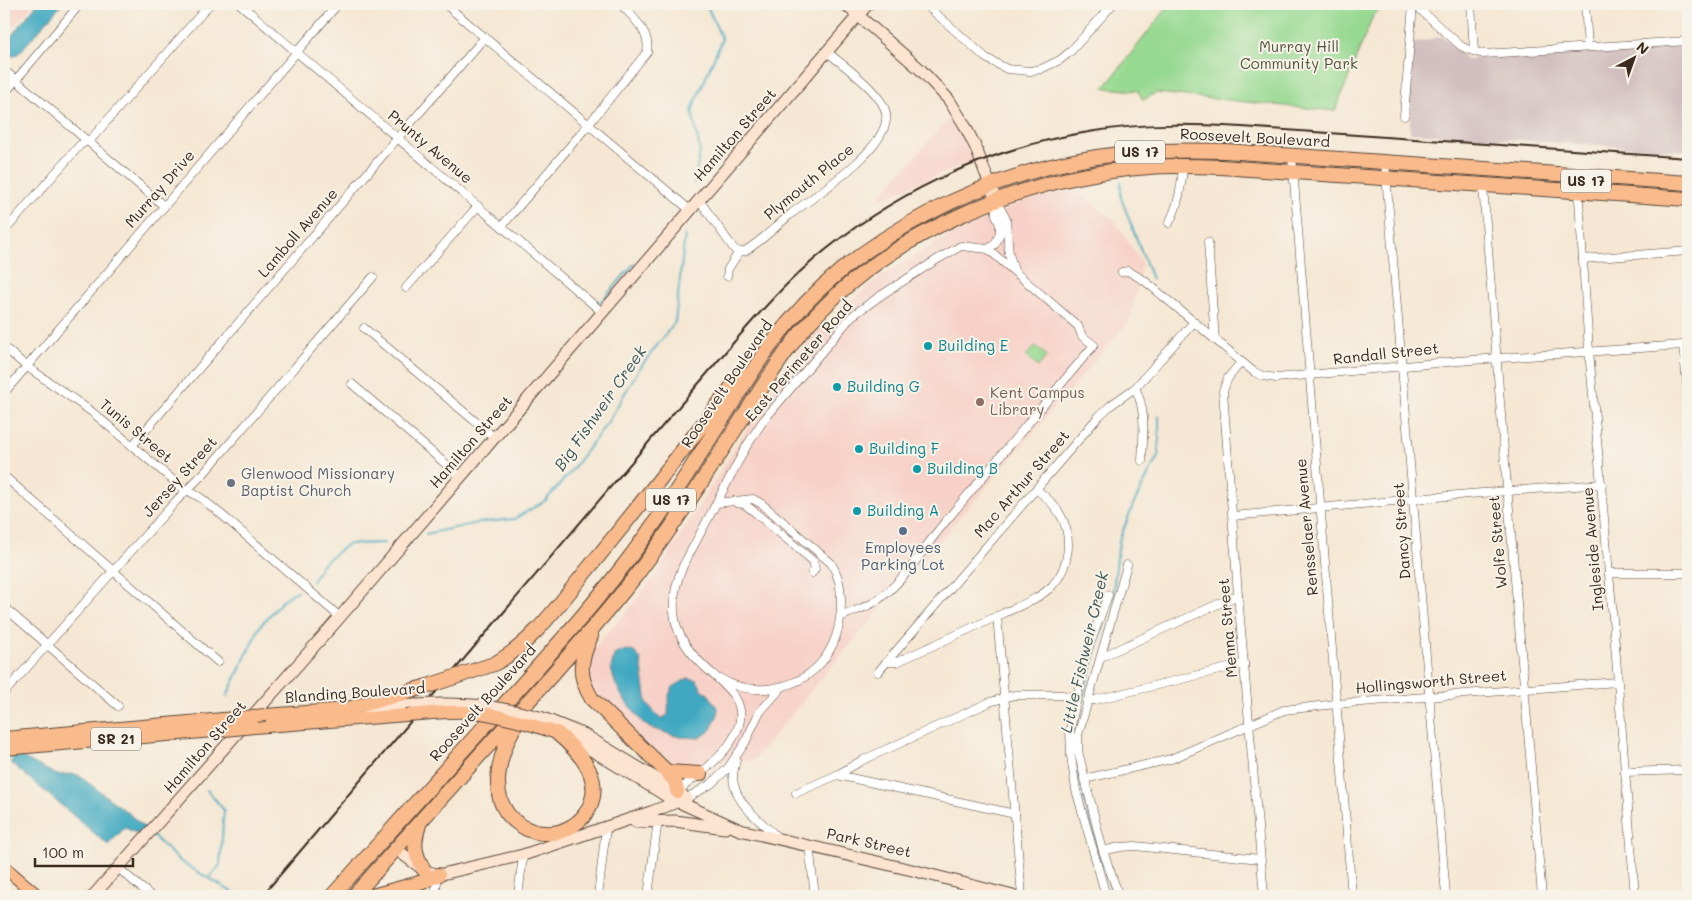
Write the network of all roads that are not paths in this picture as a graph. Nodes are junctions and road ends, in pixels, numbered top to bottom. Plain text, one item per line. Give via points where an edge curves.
1 (80, 4) edge
2 (210, 4) edge
3 (240, 4) edge
4 (338, 4) edge
5 (445, 4) edge
6 (621, 4) edge
7 (845, 4) edge
8 (868, 4) edge
9 (925, 4) edge
10 (1113, 4) edge
11 (1414, 4) edge
12 (1471, 4) edge
13 (1585, 4) edge
14 (858, 16) junction
15 (485, 37) junction
16 (1688, 42) edge
17 (1588, 47) junction
18 (1474, 51) junction
19 (297, 52) junction
20 (827, 52) junction
21 (4, 70) edge
22 (16, 80) junction
23 (4, 94) edge
24 (1404, 116) dead end
25 (589, 124) junction
26 (398, 138) junction
27 (88, 141) junction
28 (1184, 150) junction
29 (1292, 156) junction
30 (1385, 163) junction
31 (1183, 166) junction
32 (1483, 170) junction
33 (1292, 172) junction
34 (1387, 179) junction
35 (1688, 183) edge
36 (991, 185) junction
37 (1483, 186) junction
38 (1688, 190) edge
39 (1688, 199) edge
40 (699, 200) junction
41 (996, 200) junction
42 (1579, 200) junction
43 (164, 206) junction
44 (478, 206) junction
45 (1688, 209) edge
46 (690, 210) junction
47 (1169, 223) dead end
48 (9, 226) dead end
49 (502, 226) junction
50 (1208, 242) dead end
51 (988, 249) junction
52 (1688, 251) edge
53 (739, 252) junction
54 (1583, 259) junction
55 (1014, 270) junction
56 (1122, 272) dead end
57 (727, 276) dead end
58 (373, 277) dead end
59 (406, 288) dead end
60 (602, 312) junction
61 (1194, 322) junction
62 (788, 323) junction
63 (364, 328) dead end
64 (1215, 340) junction
65 (1686, 346) edge
66 (4, 347) edge
67 (1590, 351) junction
68 (1496, 358) junction
69 (1241, 362) junction
70 (26, 366) junction
71 (1402, 366) junction
72 (1309, 376) junction
73 (352, 384) dead end
74 (1135, 388) junction
75 (1688, 392) edge
76 (4, 393) edge
77 (494, 438) junction
78 (132, 446) junction
79 (1142, 461) dead end
80 (4, 476) edge
81 (461, 477) junction
82 (1602, 484) junction
83 (187, 489) junction
84 (1036, 489) junction
85 (1508, 492) junction
86 (1413, 500) junction
87 (730, 502) junction
88 (717, 503) junction
89 (1319, 508) junction
90 (1233, 516) junction
91 (1127, 564) dead end
92 (114, 571) junction
93 (812, 573) dead end
94 (1609, 573) junction
95 (1688, 573) edge
96 (1108, 595) dead end
97 (1238, 595) junction
98 (4, 606) edge
99 (997, 616) junction
100 (340, 617) junction
101 (841, 617) junction
102 (598, 622) junction
103 (48, 645) junction
104 (1101, 657) junction
105 (218, 662) dead end
106 (888, 662) junction
107 (1244, 664) junction
108 (878, 672) dead end
109 (711, 673) junction
110 (1617, 682) junction
111 (781, 688) junction
112 (1524, 688) junction
113 (4, 693) edge
114 (533, 696) junction
115 (1429, 697) junction
116 (1004, 698) junction
117 (1076, 698) junction
118 (1087, 701) junction
119 (1336, 704) junction
120 (118, 706) dead end
121 (348, 709) junction
122 (539, 722) junction
123 (1250, 724) junction
124 (556, 733) junction
125 (5, 745) edge
126 (736, 758) junction
127 (1688, 770) edge
128 (668, 772) junction
129 (1625, 772) junction
130 (700, 774) junction
131 (837, 775) junction
132 (1084, 778) junction
133 (796, 793) dead end
134 (677, 797) junction
135 (405, 814) junction
136 (1015, 814) junction
137 (658, 820) junction
138 (419, 822) junction
139 (620, 823) junction
140 (606, 828) junction
141 (740, 830) junction
142 (777, 838) junction
143 (809, 845) junction
144 (396, 848) junction
145 (373, 850) junction
146 (1102, 851) junction
147 (523, 855) junction
148 (1260, 859) junction
149 (4, 866) edge
150 (118, 868) junction
151 (424, 870) junction
152 (438, 875) junction
153 (38, 896) edge
154 (92, 896) edge
155 (151, 896) edge
156 (332, 896) edge
157 (354, 896) edge
158 (372, 896) edge
159 (435, 896) edge
160 (518, 896) edge
161 (598, 896) edge
162 (648, 896) edge
163 (815, 896) edge
164 (1013, 896) edge
165 (1022, 896) edge
166 (1106, 896) edge
167 (1119, 896) edge
168 (1264, 896) edge
169 (1352, 896) edge
170 (1446, 896) edge
171 (1542, 896) edge
172 (1635, 896) edge

1 - 22 street
2 - 27 street
3 - 19 street, Prunty Avenue
4 - 19 street, Murray Drive
5 - 15 street
6 - 25 street via 644,31 647,52
7 - 14 street
8 - 14 street, Hamilton Street
9 - 10 street via 986,58 1007,69 1030,71 1060,60
11 - 18 street via 1457,43
11 - 24 street
12 - 18 street
13 - 17 street
14 - 20 street, Hamilton Street
14 - 36 street via 921,70 950,100
15 - 25 street
15 - 26 street, Lamboll Avenue
16 - 17 street
17 - 18 street via 1486,54
19 - 26 street, Prunty Avenue
19 - 43 street, Murray Drive
20 - 40 street, Hamilton Street
20 - 53 street, Plymouth Place via 880,99 886,113 884,129 841,177 751,248
21 - 22 street
22 - 23 street
22 - 27 street
25 - 46 street
25 - 49 street
26 - 44 street, Prunty Avenue
26 - 78 street, Lamboll Avenue
27 - 43 street
27 - 48 street via 80,145
28 - 29 highway, Roosevelt Boulevard / US 17
28 - 31 street
28 - 36 highway, Roosevelt Boulevard / US 17 via 1095,157
29 - 30 highway, Roosevelt Boulevard / US 17
29 - 33 street, Rensselaer Avenue
30 - 32 highway, Roosevelt Boulevard / US 17
30 - 34 street, Dancy Street
31 - 33 highway, Roosevelt Boulevard / US 17
31 - 41 highway, Roosevelt Boulevard / US 17 via 1134,168 1079,176
31 - 47 street via 1182,187
32 - 35 highway
32 - 38 highway, US 17
33 - 34 highway, Roosevelt Boulevard / US 17
33 - 72 street, Rensselaer Avenue
34 - 37 highway, Roosevelt Boulevard / US 17
34 - 71 street, Dancy Street
36 - 41 street
36 - 62 highway, Roosevelt Boulevard / US 17 via 936,209 871,249 823,287
37 - 39 highway, US 17
37 - 42 highway
37 - 68 street, Wolfe Street
40 - 46 street, Hamilton Street
40 - 53 street
41 - 51 street via 1000,233 995,244
41 - 55 street via 1006,219
41 - 102 highway, Roosevelt Boulevard / US 17 via 928,232 890,255 816,316 776,366 672,527
42 - 45 highway
42 - 54 street, Ingleside Avenue
43 - 70 street, Murray Drive
44 - 49 street, Prunty Avenue
44 - 59 street
46 - 60 street, Hamilton Street
49 - 60 street, Prunty Avenue
50 - 64 street
51 - 55 street
51 - 88 street, East Perimeter Road via 961,246 887,290 852,316 763,420
52 - 54 street
53 - 57 street
54 - 67 street, Ingleside Avenue
55 - 101 street via 1078,326 1082,336 1094,345 891,588 871,604
56 - 61 street, Randall Street via 1128,271 1145,281
58 - 83 street, Jersey Street
60 - 77 street, Hamilton Street
61 - 64 street, Randall Street
61 - 74 street, Mac Arthur Street
62 - 121 highway, bridge via 743,372 536,632 494,664
62 - 135 highway, Roosevelt Boulevard / US 17 via 618,573 564,638
63 - 77 street
64 - 69 street, Randall Street
65 - 67 street, Randall Street
65 - 75 street
66 - 70 street, Tunis Street
67 - 68 street, Randall Street
67 - 82 street, Ingleside Avenue
68 - 71 street, Randall Street
68 - 85 street, Wolfe Street
69 - 72 street, Randall Street via 1263,376
69 - 90 street, Menna Street via 1228,378 1224,391
70 - 76 street, Murray Drive
70 - 78 street, Tunis Street via 78,402
71 - 72 street, Randall Street
71 - 86 street, Dancy Street
72 - 89 street, Rensselaer Avenue
73 - 81 street
74 - 79 street via 1142,410
74 - 84 street, Mac Arthur Street via 1099,416
77 - 81 street, Hamilton Street
78 - 83 street, Tunis Street
80 - 92 street
81 - 100 street, Hamilton Street
82 - 85 street
82 - 94 street, Ingleside Avenue
83 - 92 street, Jersey Street
83 - 100 street, Tunis Street via 222,515
84 - 99 street via 1054,506 1065,526 1068,540 1065,565 1043,593
84 - 106 street, Mac Arthur Street
85 - 86 street
85 - 112 street, Wolfe Street
86 - 89 street
86 - 115 street, Dancy Street
87 - 88 street
87 - 93 street via 744,504 813,561
87 - 101 street via 753,499 762,504 831,563 841,584
88 - 109 street via 683,566 673,598 674,620 683,642 690,654
89 - 90 street
89 - 119 street, Rensselaer Avenue
90 - 97 street, Menna Street
91 - 104 street
92 - 103 street, Jersey Street
92 - 105 street
94 - 95 street
94 - 110 street, Ingleside Avenue
96 - 117 street via 1086,655
97 - 104 street
97 - 107 street, Menna Street
98 - 103 street
99 - 106 street via 897,662
99 - 116 street
100 - 150 street, Hamilton Street
101 - 111 street via 832,646 823,661 806,676
102 - 114 highway, Roosevelt Boulevard / US 17
102 - 128 highway via 582,661 584,687 592,700
103 - 113 street, Jersey Street
103 - 120 street
104 - 118 street
106 - 108 street, Mac Arthur Street
107 - 118 street
107 - 123 street, Menna Street
109 - 111 street via 734,685
109 - 130 street via 735,698 739,718 734,737
110 - 112 street, Hollingsworth Street
110 - 129 street, Ingleside Avenue
111 - 126 street via 759,713
112 - 115 street, Hollingsworth Street
112 - 171 street, Wolfe Street
114 - 124 highway via 508,738 498,772 497,791 502,806 513,821 539,833 565,830 578,822 589,809 594,793 585,762
114 - 138 highway, Roosevelt Boulevard / US 17
115 - 119 street, Hollingsworth Street
115 - 170 street, Dancy Street
116 - 117 street via 1062,695
116 - 131 street via 861,761
116 - 136 street
117 - 166 street via 1070,730 1076,790
118 - 132 street via 1078,735
119 - 123 street, Hollingsworth Street via 1284,710
119 - 169 street, Rensselaer Avenue
121 - 122 street, Blanding Boulevard / SR 21, bridge via 475,704 511,709
121 - 125 main road, Blanding Boulevard / SR 21, bridge via 235,718
122 - 124 main road, Blanding Boulevard / SR 21
122 - 125 main road, Blanding Boulevard / SR 21, bridge via 480,713 435,713
122 - 134 street, Blanding Boulevard / SR 21 via 583,734
123 - 132 street, Hollingsworth Street via 1171,758
123 - 148 street, Menna Street
124 - 134 street, Blanding Boulevard / SR 21
126 - 134 street via 711,784
126 - 142 street via 733,777 739,798
127 - 129 street
128 - 130 highway
128 - 134 highway via 674,781
129 - 172 street, Ingleside Avenue
130 - 134 street
131 - 133 street
131 - 136 street
132 - 146 street
134 - 139 street
134 - 141 street, Park Street
135 - 144 highway
135 - 145 highway, Roosevelt Boulevard / US 17
136 - 165 street
137 - 139 street
137 - 141 street
137 - 162 street
138 - 144 highway, Roosevelt Boulevard / US 17
138 - 151 highway via 414,847
139 - 140 street
140 - 147 street
140 - 161 street
141 - 142 street, Park Street
142 - 143 street, Park Street
143 - 163 street
143 - 164 street, Park Street
144 - 145 highway via 383,846
144 - 151 street
144 - 157 highway, Roosevelt Boulevard / US 17
145 - 156 highway, Roosevelt Boulevard / US 17
146 - 148 street via 1135,846
146 - 167 street
147 - 152 street
147 - 160 street
148 - 168 street, Menna Street
149 - 153 main road
150 - 154 street, Hamilton Street
150 - 155 street
151 - 152 street
152 - 158 highway
152 - 159 street

